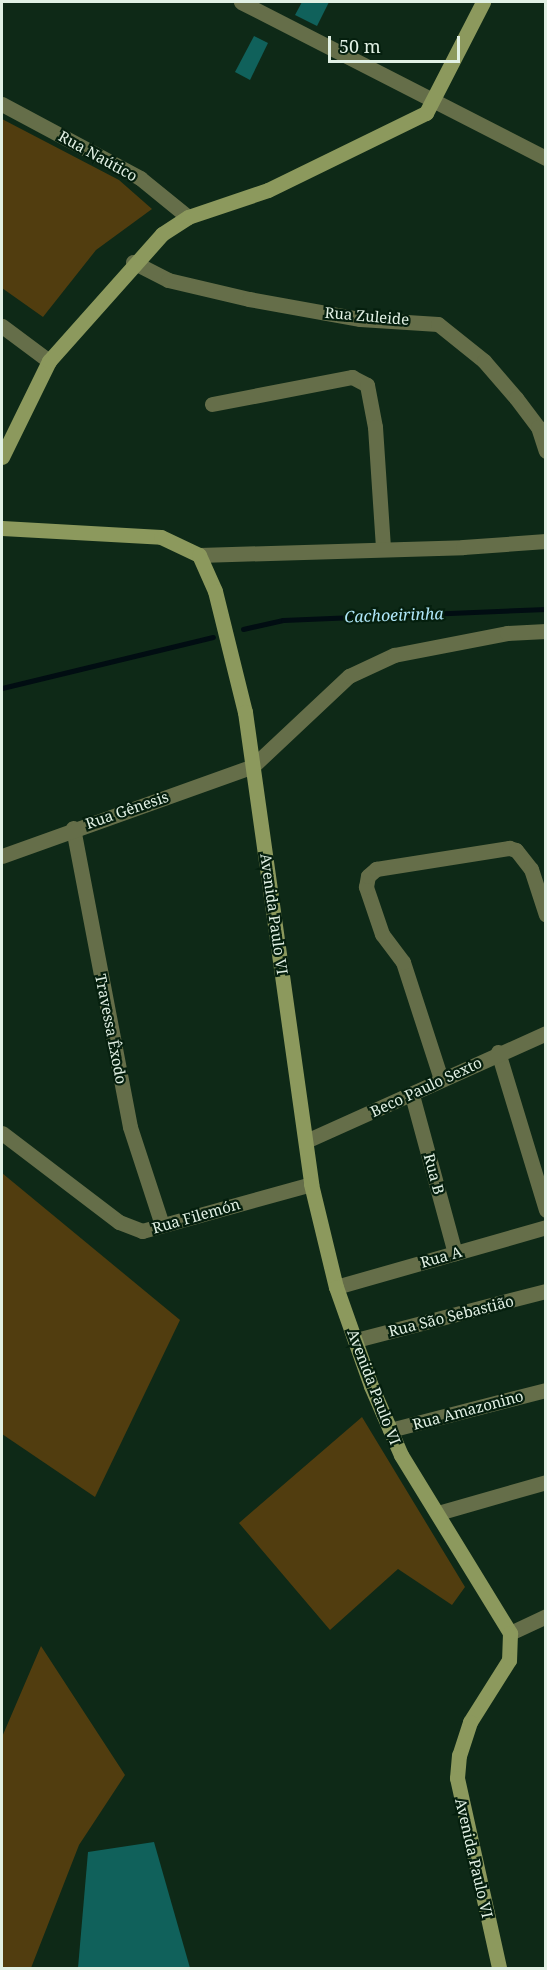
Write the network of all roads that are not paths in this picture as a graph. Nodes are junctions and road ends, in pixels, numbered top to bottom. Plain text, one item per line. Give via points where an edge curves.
1 (241, 2) edge
2 (483, 2) edge
3 (434, 99) junction
4 (2, 104) edge
5 (546, 158) edge
6 (188, 217) junction
7 (133, 262) junction
8 (2, 326) edge
9 (49, 361) junction
10 (212, 404) dead end
11 (546, 451) edge
12 (2, 457) edge
13 (2, 528) edge
14 (546, 541) edge
15 (383, 547) junction
16 (199, 555) junction
17 (546, 631) edge
18 (253, 766) junction
19 (73, 828) junction
20 (2, 856) edge
21 (541, 881) edge
22 (546, 915) edge
23 (546, 1033) edge
24 (498, 1052) junction
25 (441, 1079) junction
26 (412, 1095) junction
27 (2, 1133) edge
28 (306, 1141) junction
29 (311, 1184) junction
30 (546, 1210) edge
31 (162, 1225) junction
32 (546, 1227) edge
33 (455, 1253) junction
34 (336, 1287) junction
35 (546, 1291) edge
36 (356, 1340) junction
37 (546, 1390) edge
38 (390, 1430) junction
39 (546, 1482) edge
40 (438, 1513) junction
41 (546, 1616) edge
42 (510, 1633) junction
43 (499, 1968) edge

1 - 3 street
2 - 3 street
3 - 5 street
3 - 6 street via 426,113 278,185
4 - 6 street, Rua Naútico via 140,178
6 - 7 street via 162,234
7 - 9 street
7 - 11 street, Rua Zuleide via 168,280 249,299 360,319 438,324 484,361 516,398 538,427
8 - 9 street
9 - 12 street
10 - 15 street via 352,377 367,385 375,427
13 - 16 street via 161,537
14 - 15 street via 463,548
15 - 16 street
16 - 18 street, Avenida Paulo VI via 215,591 245,712
17 - 18 street via 507,633 394,655 349,676
18 - 19 street, Rua Gênesis
18 - 28 street, Avenida Paulo VI
19 - 20 street, Rua Gênesis
19 - 31 street, Travessa Êxodo via 130,1127
21 - 22 street
21 - 25 street via 516,850 509,848 376,869 368,876 366,887 382,934 403,962
23 - 24 street, Beco Paulo Sexto
24 - 25 street, Beco Paulo Sexto
24 - 30 street
25 - 26 street, Beco Paulo Sexto
26 - 28 street, Beco Paulo Sexto
26 - 33 street, Rua B
27 - 31 street, Rua Filemón via 119,1222 142,1231
28 - 29 street, Avenida Paulo VI
29 - 31 street, Rua Filemón
29 - 34 street, Avenida Paulo VI
32 - 33 street, Rua A
33 - 34 street, Rua A
34 - 36 street, Avenida Paulo VI
35 - 36 street, Rua São Sebastião
36 - 38 street, Avenida Paulo VI
37 - 38 street, Rua Amazonino
38 - 40 street, Avenida Paulo VI
39 - 40 street
40 - 42 street, Avenida Paulo VI
41 - 42 street
42 - 43 street, Avenida Paulo VI via 509,1660 470,1722 459,1755 457,1778

